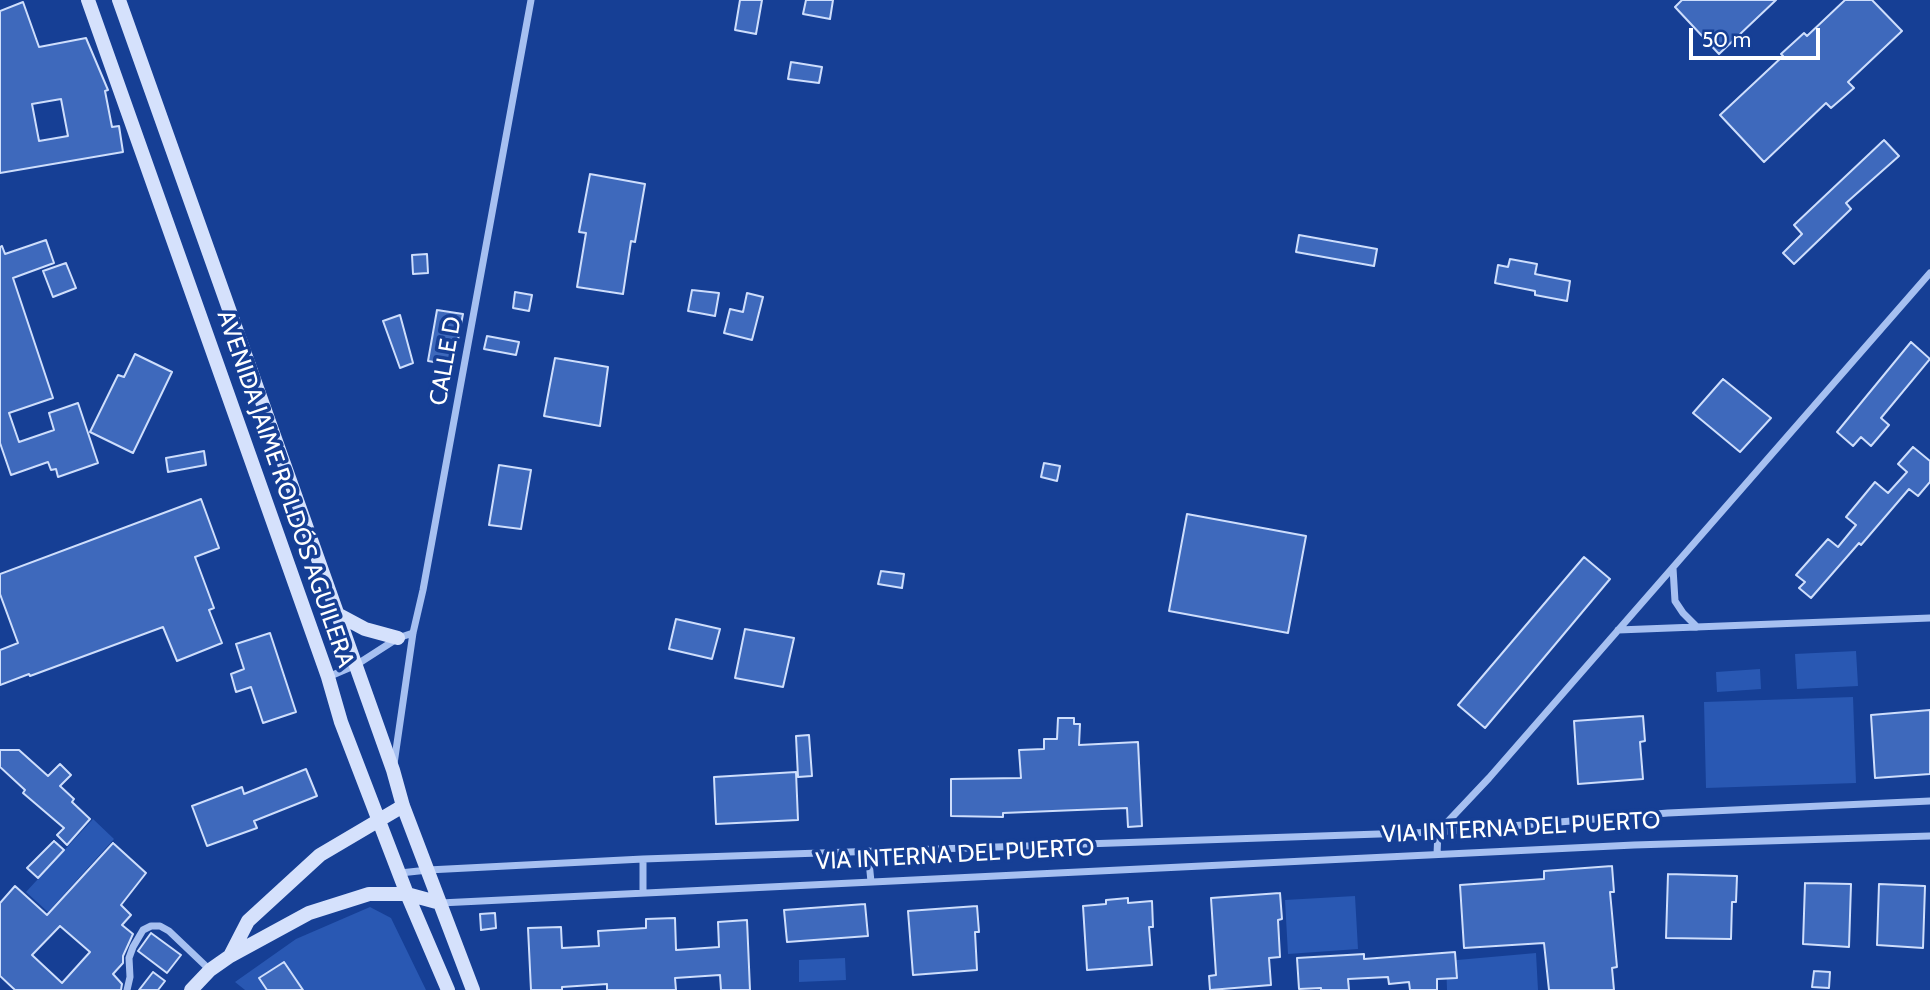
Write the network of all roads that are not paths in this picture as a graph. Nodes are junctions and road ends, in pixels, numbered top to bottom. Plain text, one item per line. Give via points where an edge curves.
1 (88, 0) edge
2 (120, 0) edge
3 (531, 0) edge
4 (1930, 273) edge
5 (1673, 568) junction
6 (337, 614) junction
7 (1930, 618) edge
8 (1698, 627) junction
9 (1618, 630) junction
10 (413, 633) junction
11 (398, 638) junction
12 (356, 665) junction
13 (328, 677) junction
14 (393, 770) junction
15 (1930, 801) edge
16 (403, 806) junction
17 (379, 821) junction
18 (1438, 832) junction
19 (1930, 836) edge
20 (868, 851) junction
21 (1437, 854) junction
22 (643, 859) junction
23 (428, 870) junction
24 (399, 873) junction
25 (871, 882) junction
26 (643, 893) junction
27 (407, 894) junction
28 (440, 903) junction
29 (230, 956) junction
30 (210, 970) junction
31 (127, 990) edge
32 (191, 990) edge
33 (449, 990) edge
34 (473, 990) edge

1 - 13 street, AVENIDA JAIME ROLDÓS AGUILERA
2 - 6 street, AVENIDA JAIME ROLDÓS AGUILERA
3 - 10 street, CALLE D
4 - 5 street
5 - 8 street via 1675,601
5 - 9 street
6 - 11 street via 365,629
6 - 12 street, AVENIDA JAIME ROLDÓS AGUILERA
7 - 8 street
8 - 9 street
9 - 18 street
10 - 11 street
10 - 14 street, CALLE D
11 - 12 street
12 - 13 street
12 - 14 street, AVENIDA JAIME ROLDÓS AGUILERA
13 - 17 street, AVENIDA JAIME ROLDÓS AGUILERA
14 - 16 street, AVENIDA JAIME ROLDÓS AGUILERA
15 - 18 street, VIA INTERNA DEL PUERTO via 1668,813
16 - 17 street
16 - 23 street, AVENIDA JAIME ROLDÓS AGUILERA
17 - 24 street, AVENIDA JAIME ROLDÓS AGUILERA
17 - 29 street via 320,855 248,921
18 - 20 street, VIA INTERNA DEL PUERTO
18 - 21 street
19 - 21 street, VIA INTERNA DEL PUERTO
20 - 22 street, VIA INTERNA DEL PUERTO
20 - 25 street
21 - 25 street, VIA INTERNA DEL PUERTO
22 - 23 street, VIA INTERNA DEL PUERTO
22 - 26 street
23 - 24 street, VIA INTERNA DEL PUERTO
23 - 28 street, AVENIDA JAIME ROLDÓS AGUILERA
24 - 27 street, AVENIDA JAIME ROLDÓS AGUILERA
25 - 26 street, VIA INTERNA DEL PUERTO
26 - 28 street, VIA INTERNA DEL PUERTO
27 - 28 street, VIA INTERNA DEL PUERTO
27 - 29 street, VIA INTERNA DEL PUERTO via 369,894 309,913
27 - 33 street, AVENIDA JAIME ROLDÓS AGUILERA
28 - 34 street, AVENIDA JAIME ROLDÓS AGUILERA
29 - 30 street, VIA INTERNA DEL PUERTO
30 - 31 street via 169,931 150,926 143,930 129,958
30 - 32 street, VIA INTERNA DEL PUERTO

